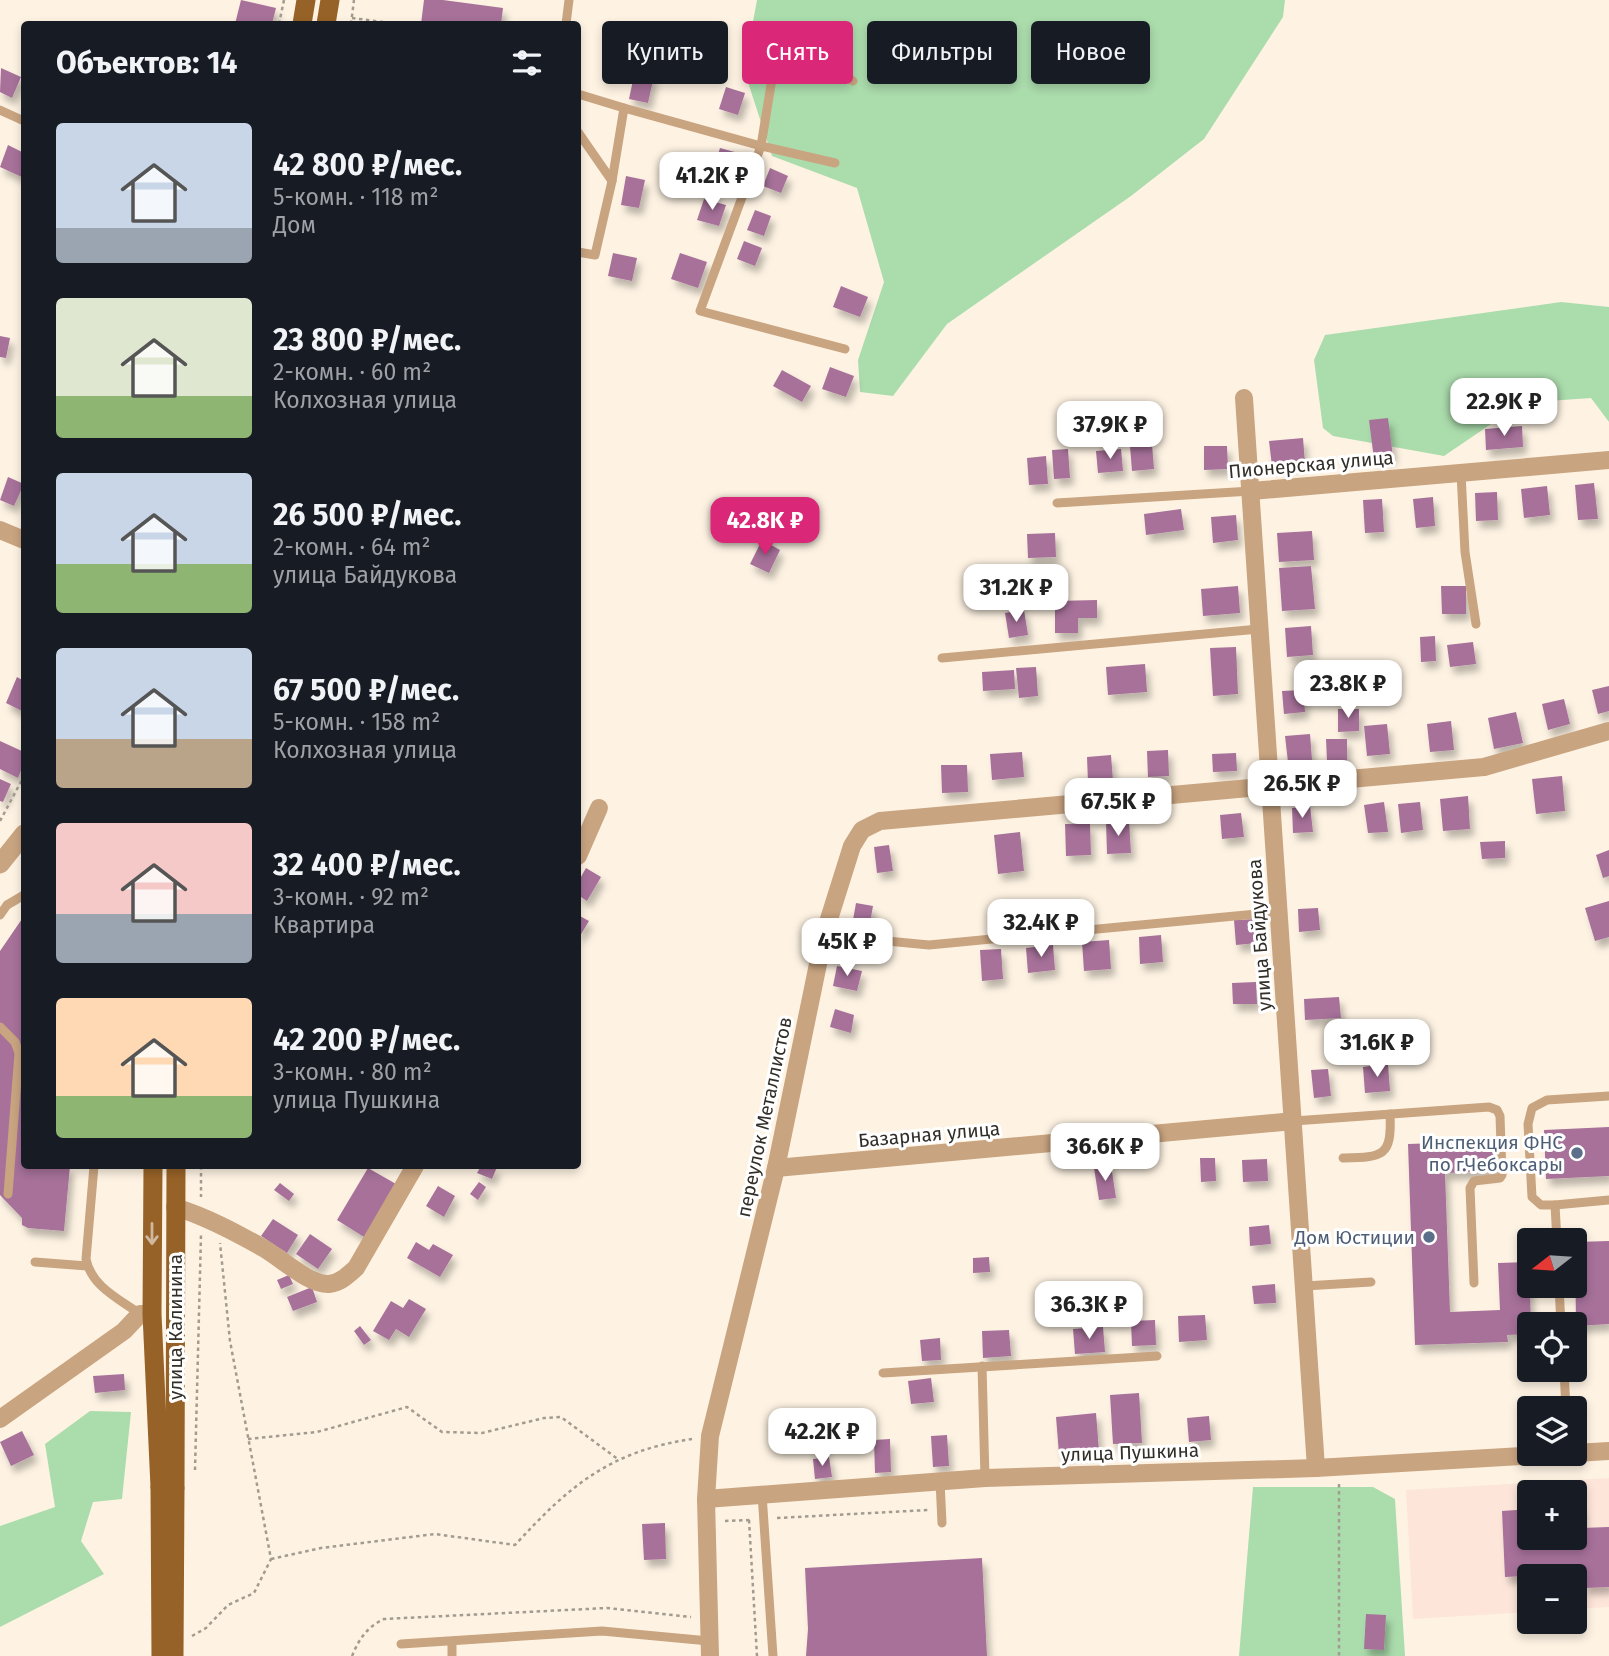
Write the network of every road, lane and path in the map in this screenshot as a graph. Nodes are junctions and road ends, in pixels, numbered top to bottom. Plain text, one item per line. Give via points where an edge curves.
1 (284, 0) edge
2 (306, 0) edge
3 (330, 0) edge
4 (354, 0) edge
5 (569, 0) edge
6 (352, 18) junction
7 (280, 21) edge
8 (302, 21) edge
9 (326, 21) edge
10 (352, 21) edge
11 (375, 21) edge
12 (566, 21) edge
13 (771, 84) edge
14 (581, 95) edge
15 (624, 108) junction
16 (0, 110) edge
17 (21, 120) edge
18 (581, 136) edge
19 (761, 146) junction
20 (835, 163) dead end
21 (612, 181) junction
22 (581, 253) edge
23 (845, 349) dead end
24 (1244, 398) dead end
25 (1609, 460) edge
26 (1461, 473) junction
27 (1251, 491) junction
28 (1057, 503) dead end
29 (0, 530) edge
30 (21, 539) edge
31 (1476, 624) dead end
32 (1259, 629) junction
33 (943, 658) dead end
34 (1609, 732) edge
35 (21, 782) edge
36 (1271, 788) junction
37 (598, 808) dead end
38 (0, 821) edge
39 (21, 838) edge
40 (581, 849) edge
41 (0, 864) edge
42 (21, 897) edge
43 (1278, 912) junction
44 (0, 915) edge
45 (824, 935) junction
46 (0, 1027) edge
47 (8, 1035) junction
48 (0, 1043) edge
49 (1609, 1096) edge
50 (1390, 1114) junction
51 (1294, 1121) junction
52 (1343, 1158) dead end
53 (776, 1168) junction
54 (93, 1169) edge
55 (153, 1169) edge
56 (176, 1169) edge
57 (201, 1169) edge
58 (413, 1169) edge
59 (8, 1194) dead end
60 (1609, 1200) edge
61 (201, 1201) dead end
62 (1555, 1205) junction
63 (175, 1207) junction
64 (218, 1224) junction
65 (1556, 1228) edge
66 (201, 1236) dead end
67 (35, 1262) dead end
68 (87, 1266) junction
69 (1371, 1282) dead end
70 (1474, 1283) dead end
71 (1305, 1286) junction
72 (146, 1314) junction
73 (1157, 1356) dead end
74 (982, 1366) junction
75 (883, 1373) dead end
76 (0, 1419) edge
77 (710, 1436) junction
78 (248, 1439) junction
79 (1609, 1451) edge
80 (1587, 1452) edge
81 (1517, 1456) edge
82 (619, 1460) junction
83 (1316, 1468) junction
84 (194, 1476) dead end
85 (985, 1478) junction
86 (1339, 1478) dead end
87 (940, 1481) junction
88 (167, 1488) junction
89 (762, 1494) junction
90 (706, 1499) junction
91 (749, 1520) dead end
92 (942, 1522) dead end
93 (271, 1559) junction
94 (697, 1618) dead end
95 (186, 1639) dead end
96 (452, 1642) junction
97 (401, 1644) dead end
98 (710, 1649) edge
99 (161, 1656) edge
100 (174, 1656) edge
101 (352, 1656) edge
102 (452, 1656) edge
103 (757, 1656) edge
104 (773, 1656) edge
105 (1339, 1656) edge

1 - 7 path
2 - 8 main road
3 - 9 main road
4 - 6 path
5 - 12 lane
6 - 10 path
6 - 11 path
13 - 19 lane
14 - 15 lane
15 - 19 lane
15 - 21 lane
16 - 17 lane
18 - 21 lane
19 - 20 lane
19 - 23 lane via 700,311
21 - 22 lane via 594,255
24 - 27 street, улица Байдукова
25 - 26 street, Пионерская улица
26 - 27 street, Пионерская улица
26 - 31 lane via 1465,552
27 - 28 lane, Пионерская улица
27 - 32 street, улица Байдукова
29 - 30 street
32 - 33 lane
32 - 36 street, улица Байдукова
34 - 36 street via 1484,767
35 - 38 path
36 - 43 street, улица Байдукова
36 - 45 street, переулок Металлистов via 880,821 862,830 852,846
37 - 40 street
39 - 41 street
42 - 44 lane
43 - 45 lane via 929,945
43 - 51 street, улица Байдукова
45 - 53 street, переулок Металлистов
46 - 47 lane
47 - 48 lane
47 - 59 lane via 19,1053
49 - 62 lane via 1547,1100 1532,1108 1528,1124 1532,1197 1541,1205
50 - 51 lane
50 - 52 lane via 1387,1147 1368,1157
50 - 70 lane via 1489,1107 1500,1116 1502,1175 1474,1181 1470,1188
51 - 53 street, Базарная улица
51 - 71 street, улица Байдукова
53 - 77 street, переулок Металлистов
54 - 68 lane
55 -> 72 main road, улица Калинина
56 - 63 main road, улица Калинина
57 - 61 path
58 - 64 street via 356,1268 330,1284 316,1282
60 - 62 lane
62 - 65 lane
63 - 64 street
63 - 88 main road, улица Калинина
64 - 78 path via 230,1341
66 - 84 path
67 - 68 lane
68 - 72 lane via 97,1283
69 - 71 lane
71 - 83 street, улица Байдукова
72 - 76 street
72 - 88 main road, улица Калинина
73 - 74 lane
74 - 75 lane
74 - 85 lane
77 - 82 path
77 - 90 street, переулок Металлистов
78 - 82 path via 317,1432 407,1407 442,1432 482,1433 561,1417
78 - 93 path
79 - 80 street
81 - 83 street, улица Пушкина
82 - 93 path via 551,1506 515,1545 435,1534
83 - 85 street, улица Пушкина
85 - 87 street, улица Пушкина
86 - 105 path
87 - 89 street, улица Пушкина
87 - 92 lane
88 - 99 main road, bridge
88 - 100 main road, bridge
89 - 90 street, улица Пушкина
89 - 104 lane
90 - 98 street, переулок Металлистов
91 - 103 path
93 - 95 path via 254,1593 228,1605 206,1629
94 - 101 path via 607,1608 384,1619 359,1639
96 - 97 lane
96 - 98 lane via 602,1631
96 - 102 lane

